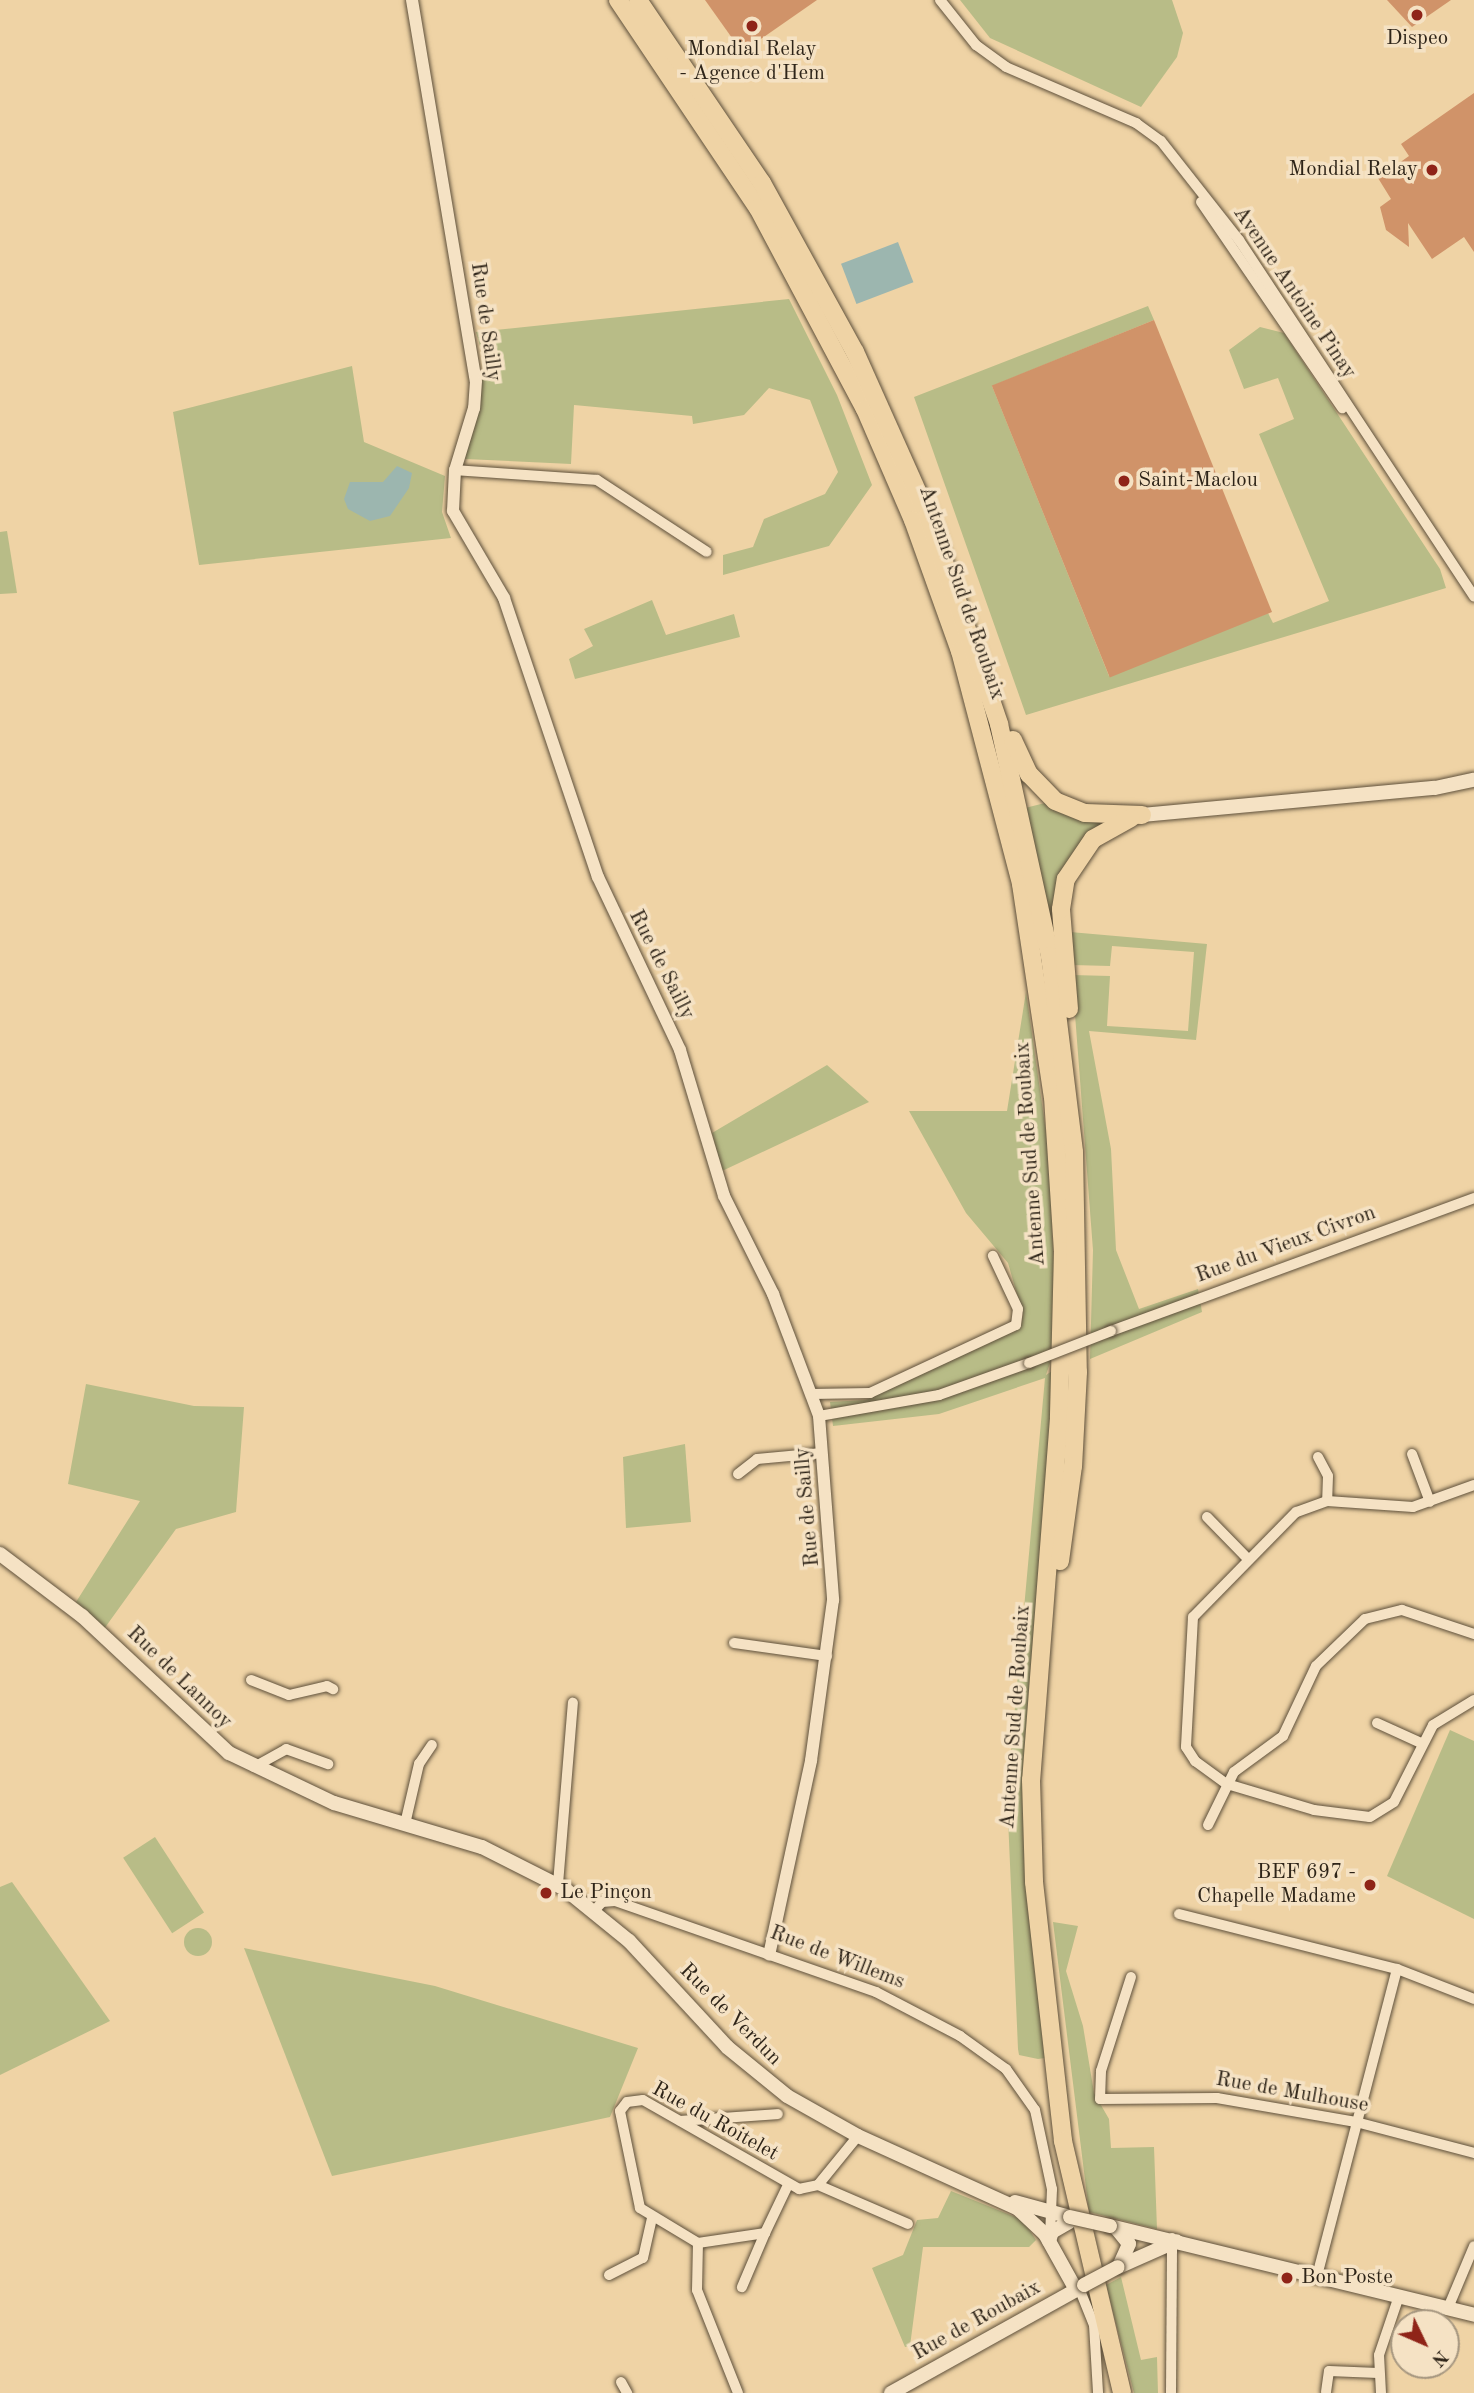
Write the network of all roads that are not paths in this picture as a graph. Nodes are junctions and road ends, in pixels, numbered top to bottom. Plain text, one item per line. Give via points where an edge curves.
1 (412, 0) edge
2 (618, 0) edge
3 (638, 0) edge
4 (940, 0) edge
5 (1188, 178) junction
6 (1282, 303) junction
7 (1271, 310) junction
8 (1363, 434) junction
9 (455, 470) junction
10 (707, 552) dead end
11 (952, 580) junction
12 (1474, 596) edge
13 (1474, 780) edge
14 (1142, 815) junction
15 (1069, 1096) junction
16 (1474, 1198) edge
17 (993, 1256) dead end
18 (812, 1394) junction
19 (819, 1416) junction
20 (822, 1453) junction
21 (1412, 1454) dead end
22 (1318, 1457) dead end
23 (738, 1474) dead end
24 (1474, 1485) edge
25 (1327, 1501) junction
26 (1430, 1502) junction
27 (1208, 1517) dead end
28 (0, 1554) edge
29 (1248, 1559) junction
30 (1474, 1634) edge
31 (734, 1643) dead end
32 (827, 1656) junction
33 (251, 1680) dead end
34 (333, 1689) dead end
35 (1474, 1700) edge
36 (573, 1703) dead end
37 (1377, 1723) dead end
38 (1421, 1743) junction
39 (432, 1745) dead end
40 (328, 1764) dead end
41 (254, 1767) junction
42 (1227, 1784) junction
43 (385, 1818) joint
44 (405, 1824) junction
45 (1208, 1825) dead end
46 (558, 1884) junction
47 (594, 1910) junction
48 (1178, 1914) dead end
49 (769, 1955) junction
50 (1396, 1969) junction
51 (1131, 1977) dead end
52 (1474, 1999) edge
53 (778, 2114) dead end
54 (681, 2121) junction
55 (1356, 2122) junction
56 (858, 2136) junction
57 (1474, 2153) edge
58 (788, 2185) junction
59 (818, 2185) junction
60 (1000, 2197) junction
61 (1052, 2213) junction
62 (652, 2217) junction
63 (1074, 2220) junction
64 (908, 2224) dead end
65 (1110, 2226) junction
66 (765, 2233) junction
67 (1049, 2239) junction
68 (1173, 2240) junction
69 (698, 2243) junction
70 (1474, 2246) edge
71 (1118, 2267) junction
72 (609, 2275) dead end
73 (1317, 2276) junction
74 (742, 2287) dead end
75 (1079, 2288) junction
76 (1399, 2296) junction
77 (1448, 2308) junction
78 (1474, 2315) edge
79 (1378, 2373) junction
80 (1326, 2392) edge
81 (738, 2393) edge
82 (891, 2393) edge
83 (1098, 2393) edge
84 (1122, 2393) edge
85 (1129, 2393) edge
86 (1171, 2393) edge
87 (1381, 2393) edge

1 - 9 street, Rue de Sailly via 476,381 474,408
2 - 84 highway, Antenne Sud de Roubaix via 758,208 865,409 916,528 960,652 1021,884 1053,1097 1063,1251 1057,1451 1032,1769 1033,1869 1045,2014 1063,2141
3 - 11 highway, Antenne Sud de Roubaix via 734,139 820,283 898,443
4 - 5 street, Avenue Antoine Pinay via 968,37 996,61 1143,127
5 - 6 street, Avenue Antoine Pinay
5 - 7 street, Avenue Antoine Pinay
6 - 7 street
6 - 8 street, Avenue Antoine Pinay
7 - 8 street, Avenue Antoine Pinay
8 - 12 street, Avenue Antoine Pinay
9 - 10 street via 597,480
9 - 18 street, Rue de Sailly via 456,521 504,598 598,877 681,1050 724,1196 772,1294
11 - 14 highway via 975,619 1018,756 1033,780 1077,811
11 - 15 highway, Antenne Sud de Roubaix via 999,724 1027,839
13 - 14 main road via 1435,788
14 - 15 highway via 1093,839 1072,864 1063,888 1073,1055
15 - 85 highway, Antenne Sud de Roubaix via 1078,1223 1078,1372 1073,1466 1042,1736 1042,1895 1069,2130
16 - 19 street, Rue du Vieux Civron, bridge via 939,1395
17 - 18 street via 1018,1308 1016,1325 870,1393
18 - 19 street, Rue de Sailly
19 - 20 street, Rue de Sailly
20 - 23 street via 757,1459
20 - 32 street, Rue de Sailly via 834,1589
21 - 26 street
22 - 25 street via 1328,1476
24 - 26 street
25 - 26 street via 1405,1507
25 - 29 street via 1296,1512
27 - 29 street
28 - 41 main road, Rue de Lannoy via 93,1626 207,1737
29 - 42 street via 1202,1604 1192,1623 1186,1747 1195,1761
30 - 42 street via 1402,1610 1371,1615 1316,1665 1283,1736 1242,1764
31 - 32 street
32 - 49 street, Rue de Sailly via 807,1781
33 - 34 street via 289,1695 327,1686
35 - 38 street via 1440,1717
36 - 46 street
37 - 38 street
38 - 42 street via 1394,1802 1370,1817 1314,1810
39 - 44 street via 419,1765
40 - 41 street via 286,1749
41 - 43 main road, Rue de Lannoy via 317,1797
42 - 45 street
43 - 44 main road, Rue de Verdun
44 - 46 main road, Rue de Verdun via 482,1847
46 - 47 main road, Rue de Verdun
47 - 49 street, Rue de Willems via 602,1902 615,1901
47 - 56 main road, Rue de Verdun via 757,2074
48 - 50 street
49 - 61 street, Rue de Willems via 888,1997 960,2036 1012,2073 1035,2110
50 - 52 street
50 - 55 street
51 - 55 street, Rue de Mulhouse via 1099,2076 1100,2099 1217,2098
53 - 54 street
54 - 58 street, Rue du Roitelet
54 - 62 street, Rue du Roitelet via 643,2100 632,2100 620,2111 637,2203
55 - 57 street, Rue de Mulhouse
55 - 73 street
56 - 59 street
56 - 60 main road, Rue de Verdun
58 - 59 street, Rue du Roitelet
58 - 66 street
59 - 64 street, Rue du Roitelet
60 - 61 main road
60 - 67 main road, Rue de Verdun
61 - 63 main road
61 - 67 street, Rue de Willems
62 - 69 street
62 - 72 street via 643,2258
63 - 65 main road, bridge
63 - 67 main road
65 - 68 main road
65 - 71 main road via 1128,2240
66 - 69 street
66 - 74 street
67 - 75 main road
68 - 71 main road, Rue de Roubaix
68 - 73 main road
68 - 86 street
69 - 81 street via 697,2290
70 - 77 street
71 - 75 main road, Rue de Roubaix, bridge
73 - 76 main road
75 - 82 main road, Rue de Roubaix
75 - 83 street via 1094,2325
76 - 77 main road
76 - 79 street
77 - 78 main road
79 - 80 street via 1329,2371
79 - 87 street

